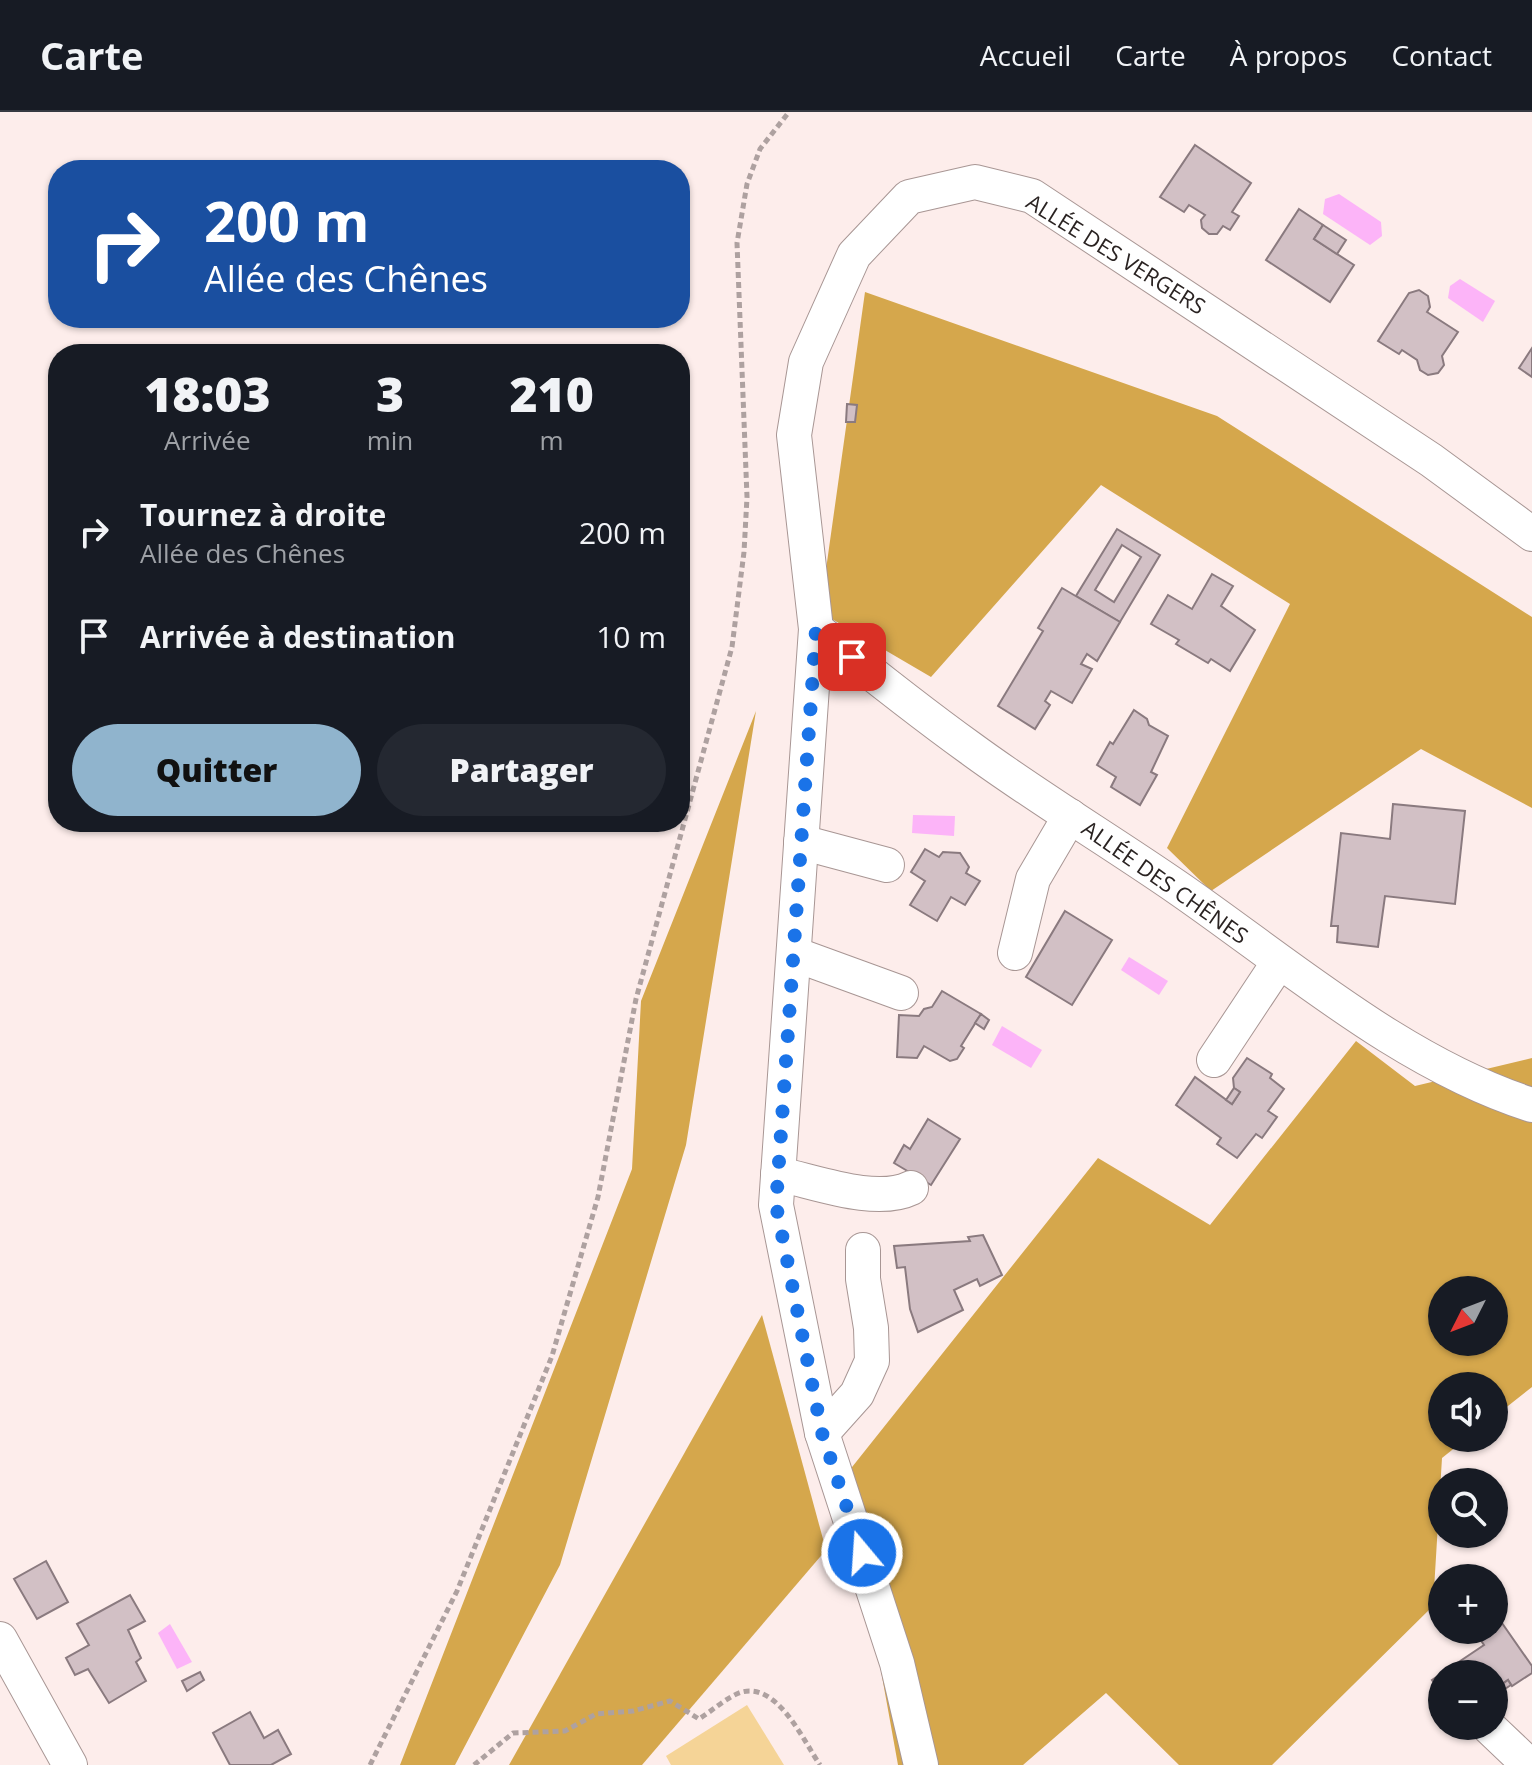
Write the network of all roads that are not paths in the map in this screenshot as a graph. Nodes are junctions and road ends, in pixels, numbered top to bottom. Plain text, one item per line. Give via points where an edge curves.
1 (1532, 534) edge
2 (816, 629) junction
3 (1070, 816) junction
4 (801, 842) junction
5 (887, 865) dead end
6 (1015, 953) dead end
7 (794, 954) junction
8 (1279, 962) junction
9 (901, 993) dead end
10 (1214, 1060) dead end
11 (1532, 1105) edge
12 (778, 1174) junction
13 (911, 1188) dead end
14 (863, 1250) dead end
15 (822, 1433) junction
16 (0, 1639) edge
17 (1503, 1740) edge
18 (70, 1765) edge
19 (921, 1765) edge
20 (1529, 1765) edge

1 - 2 street, ALLÉE DES VERGERS via 1431,460 1032,196 975,182 909,197 854,255 806,362 794,435
2 - 3 street, ALLÉE DES CHÊNES via 970,748
2 - 4 street, ALLÉE DES VERGERS
3 - 6 street via 1033,879
3 - 8 street, ALLÉE DES CHÊNES
4 - 5 street
4 - 7 street, ALLÉE DES VERGERS
7 - 9 street
7 - 12 street, ALLÉE DES VERGERS
8 - 10 street
8 - 11 street, ALLÉE DES CHÊNES via 1425,1057
12 - 13 street via 874,1195
12 - 15 street, ALLÉE DES VERGERS via 776,1205
14 - 15 street via 872,1361 857,1394
15 - 19 street, ALLÉE DES VERGERS via 897,1663
16 - 18 street
17 - 20 street

